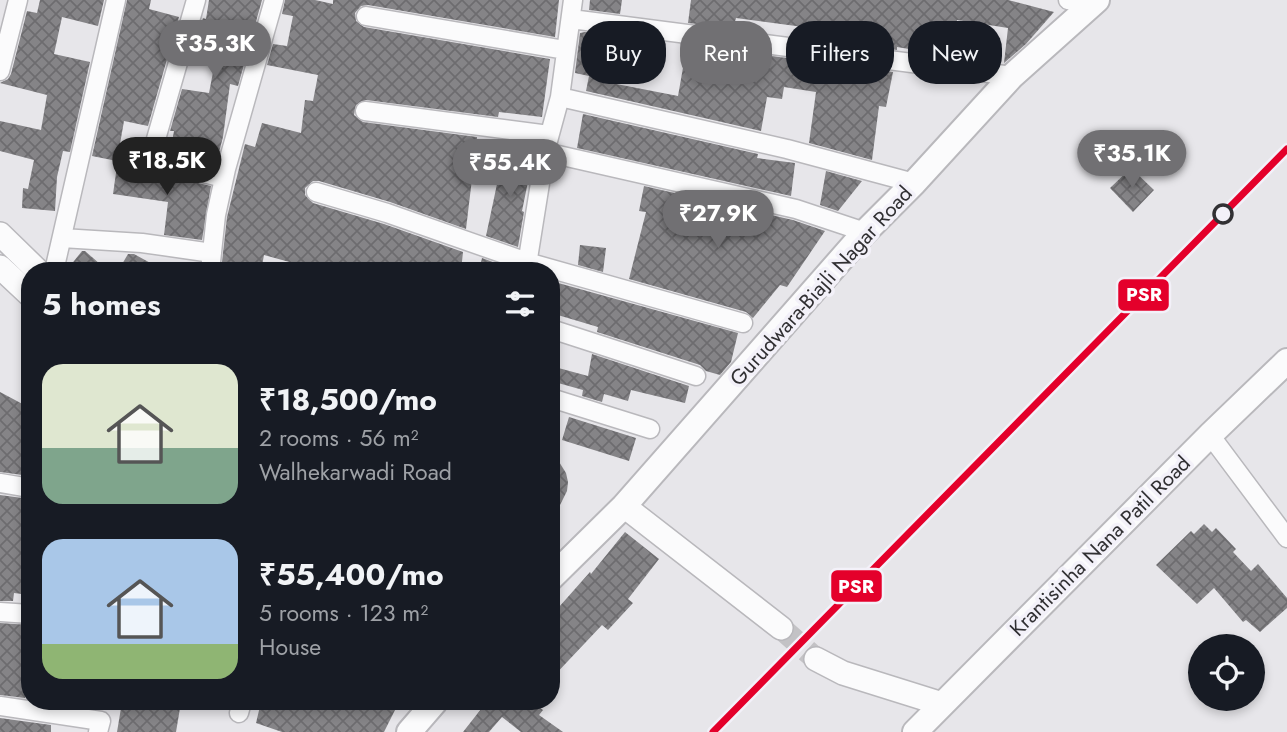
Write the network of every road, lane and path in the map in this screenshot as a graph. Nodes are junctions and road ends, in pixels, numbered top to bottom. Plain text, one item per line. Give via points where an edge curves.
1 (18, 0) edge
2 (116, 0) edge
3 (196, 0) edge
4 (274, 0) edge
5 (573, 0) edge
6 (1086, 1) edge
7 (366, 16) dead end
8 (571, 19) junction
9 (565, 50) junction
10 (0, 71) edge
11 (1012, 76) junction
12 (560, 97) junction
13 (365, 111) dead end
14 (547, 144) junction
15 (225, 178) junction
16 (914, 183) junction
17 (316, 192) dead end
18 (865, 232) junction
19 (0, 234) edge
20 (62, 238) junction
21 (212, 253) junction
22 (29, 262) edge
23 (56, 262) edge
24 (211, 262) edge
25 (513, 262) edge
26 (527, 262) edge
27 (0, 267) edge
28 (560, 276) edge
29 (21, 287) edge
30 (743, 323) dead end
31 (560, 332) edge
32 (1287, 361) edge
33 (696, 376) dead end
34 (560, 401) edge
35 (650, 429) dead end
36 (1210, 435) junction
37 (0, 483) edge
38 (21, 486) edge
39 (624, 506) junction
40 (1287, 538) edge
41 (560, 569) edge
42 (0, 612) edge
43 (21, 613) edge
44 (781, 628) tunnel mouth
45 (816, 659) tunnel mouth
46 (942, 704) junction
47 (0, 706) edge
48 (21, 709) edge
49 (27, 710) edge
50 (428, 710) edge
51 (98, 732) edge
52 (409, 732) edge
53 (915, 732) edge

1 - 10 street
2 - 20 street
3 - 15 street via 150,160
4 - 15 street
5 - 8 street
6 - 11 main road, Gurudwara-Biajli Nagar Road
7 - 9 street
8 - 9 street
8 - 11 street
9 - 12 street
11 - 16 main road, Gurudwara-Biajli Nagar Road
12 - 14 street
12 - 16 street
13 - 14 street
14 - 18 street via 796,209
14 - 26 street
15 - 21 street
16 - 18 main road, Gurudwara-Biajli Nagar Road
17 - 25 street via 387,213
18 - 39 main road, Gurudwara-Biajli Nagar Road
19 - 22 street
20 - 21 street
20 - 23 street
21 - 24 street
27 - 29 street
28 - 30 street
31 - 33 street
32 - 36 main road, Krantisinha Nana Patil Road
34 - 35 street
36 - 40 street
36 - 46 main road, Krantisinha Nana Patil Road
37 - 38 street
39 - 41 main road, Gurudwara-Biajli Nagar Road
39 - 44 street
42 - 43 street
45 - 46 street via 843,673
46 - 53 main road, Krantisinha Nana Patil Road
47 - 48 street
49 - 51 street via 101,721
50 - 52 main road

